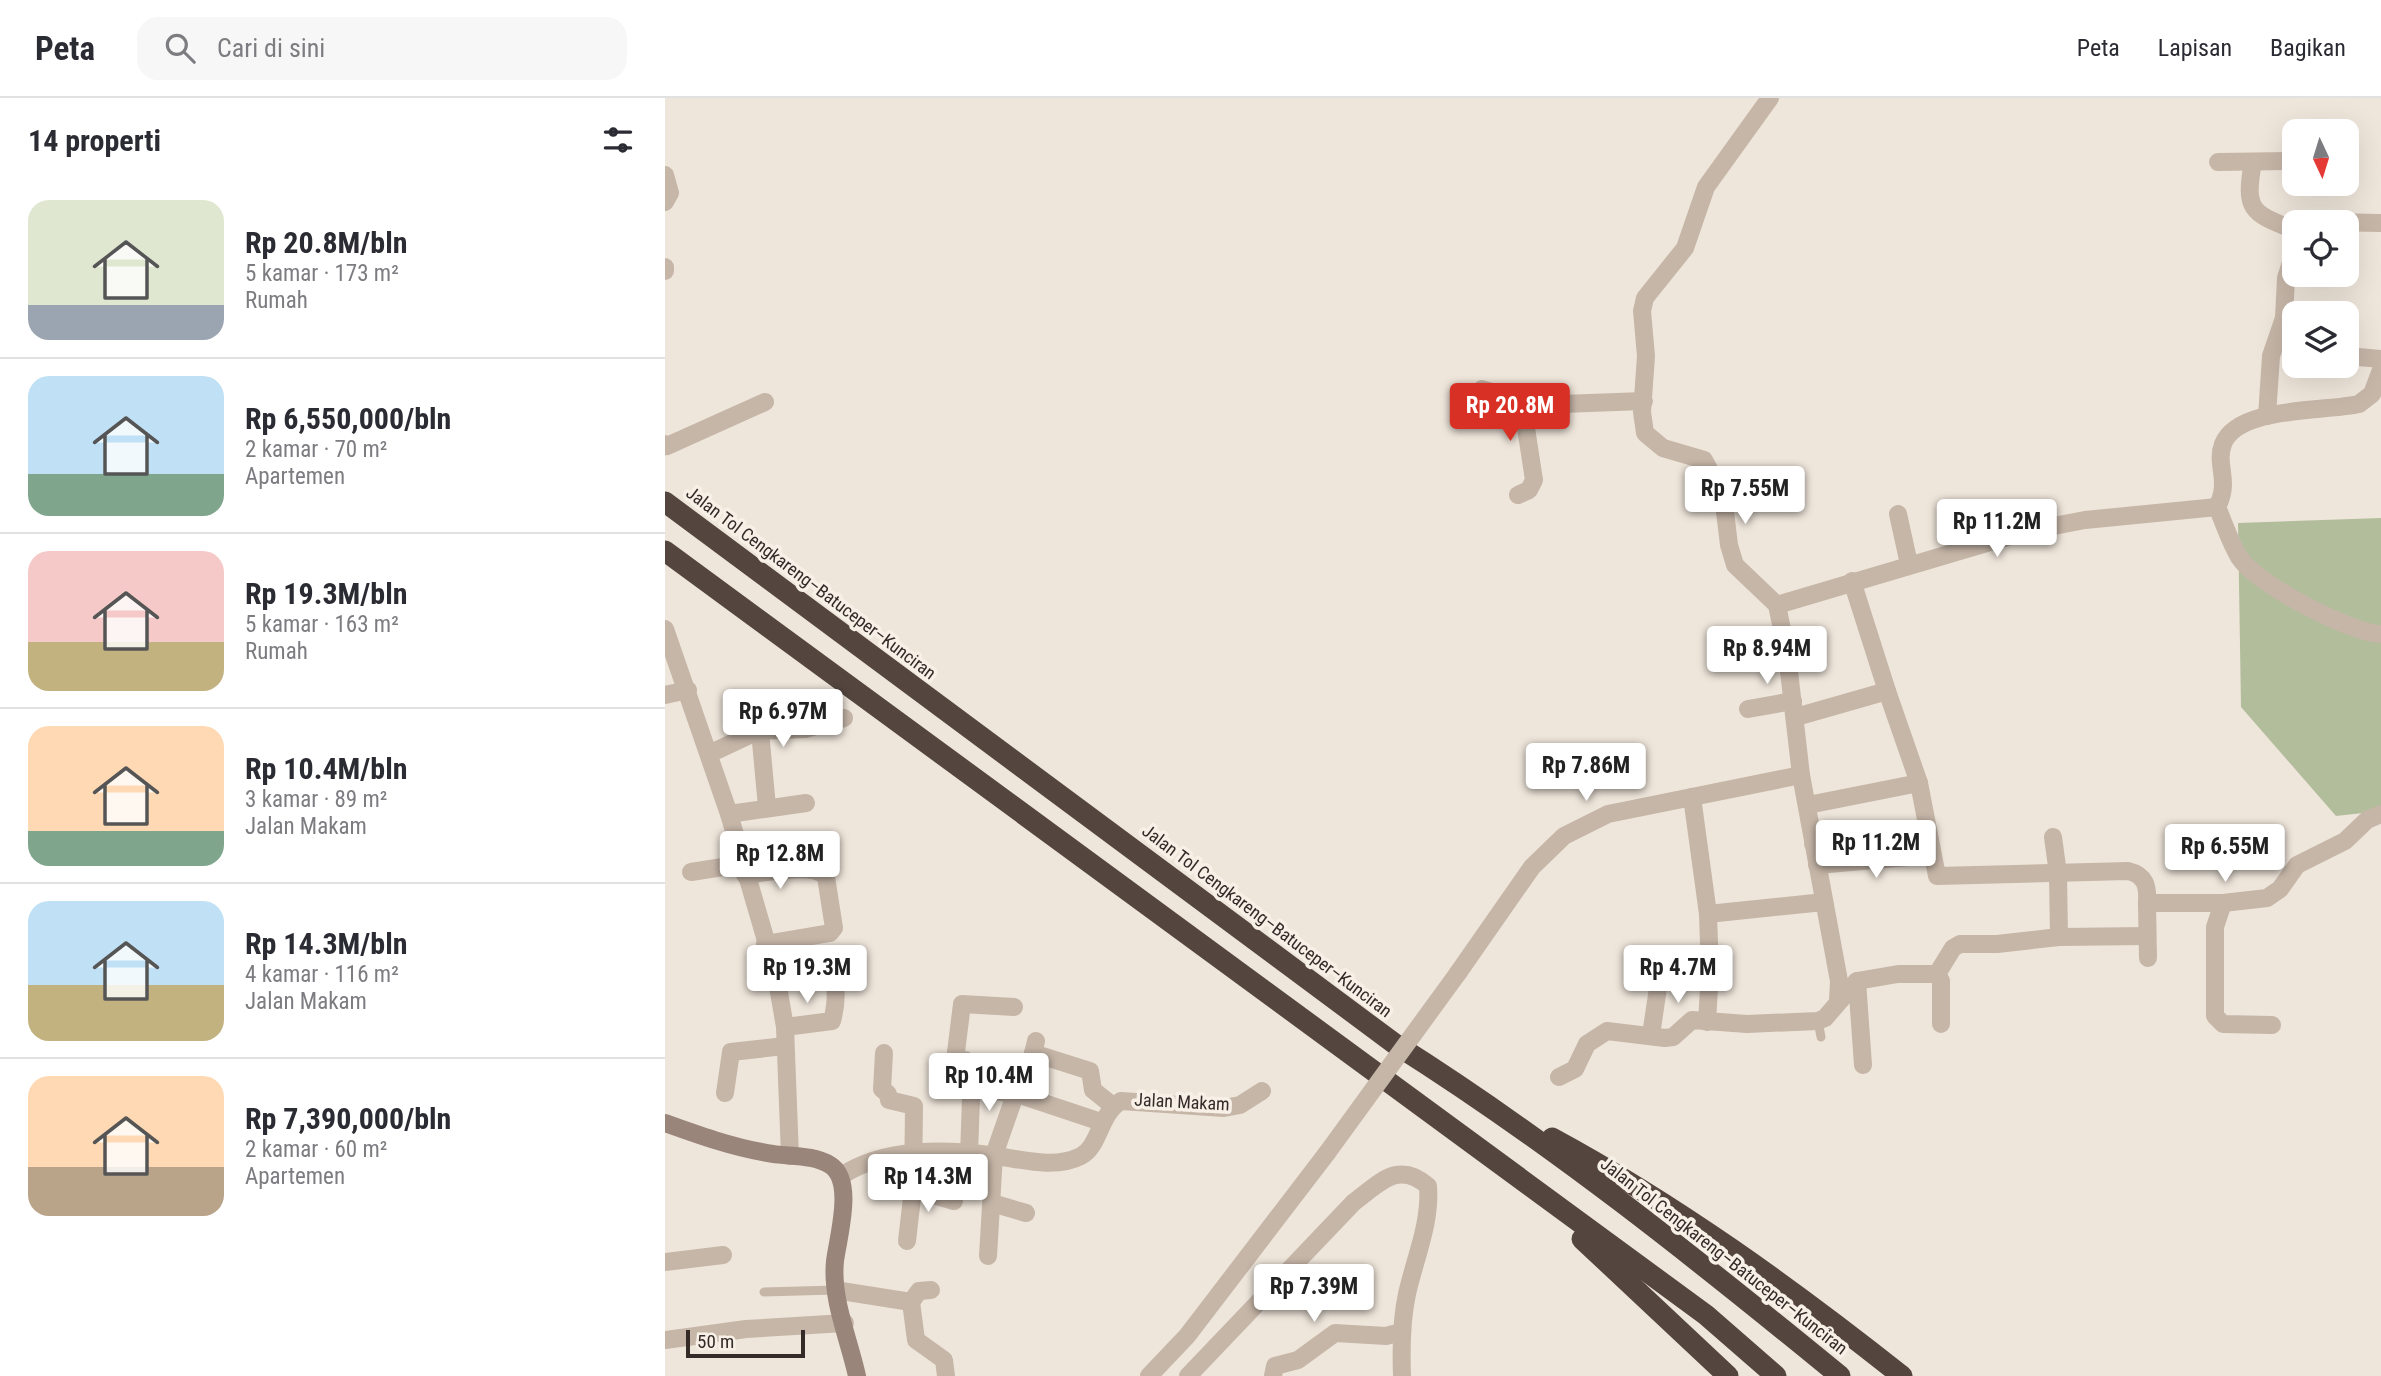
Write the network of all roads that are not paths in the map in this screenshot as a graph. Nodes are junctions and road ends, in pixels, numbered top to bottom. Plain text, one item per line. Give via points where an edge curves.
1 (1770, 98) edge
2 (2282, 161) edge
3 (2218, 162) dead end
4 (2253, 162) junction
5 (665, 175) edge
6 (665, 202) edge
7 (2359, 223) edge
8 (2381, 223) edge
9 (2282, 225) edge
10 (2286, 287) edge
11 (2359, 357) edge
12 (2381, 359) edge
13 (2381, 370) edge
14 (1482, 389) dead end
15 (1644, 401) junction
16 (765, 402) dead end
17 (1522, 402) junction
18 (2267, 416) junction
19 (665, 444) edge
20 (1518, 495) dead end
21 (665, 502) edge
22 (2217, 507) junction
23 (1898, 514) dead end
24 (665, 551) edge
25 (1909, 564) junction
26 (1853, 581) junction
27 (1777, 605) junction
28 (665, 629) edge
29 (2381, 634) edge
30 (688, 691) junction
31 (1887, 691) junction
32 (665, 695) edge
33 (1748, 709) dead end
34 (1794, 709) junction
35 (844, 718) dead end
36 (760, 731) junction
37 (709, 754) junction
38 (1801, 775) junction
39 (1919, 783) junction
40 (1692, 797) junction
41 (806, 803) dead end
42 (1808, 805) junction
43 (767, 807) junction
44 (729, 814) junction
45 (2381, 814) edge
46 (1927, 835) junction
47 (2053, 837) dead end
48 (796, 844) dead end
49 (1814, 845) junction
50 (1931, 855) junction
51 (742, 862) junction
52 (1817, 865) junction
53 (691, 872) dead end
54 (2058, 874) junction
55 (1824, 902) junction
56 (2223, 903) junction
57 (2147, 904) junction
58 (1708, 914) junction
59 (2147, 936) junction
60 (2059, 937) junction
61 (765, 944) junction
62 (2148, 958) dead end
63 (1937, 974) junction
64 (776, 975) junction
65 (1857, 981) junction
66 (1658, 988) dead end
67 (1838, 1001) junction
68 (1014, 1007) dead end
69 (1707, 1022) junction
70 (1941, 1024) dead end
71 (2272, 1025) dead end
72 (785, 1027) junction
73 (1651, 1035) junction
74 (786, 1046) junction
75 (884, 1053) dead end
76 (1863, 1065) dead end
77 (1003, 1073) dead end
78 (971, 1077) junction
79 (1559, 1077) dead end
80 (1262, 1091) dead end
81 (725, 1093) dead end
82 (1492, 1105) junction
83 (1113, 1106) junction
84 (1101, 1122) junction
85 (665, 1123) edge
86 (914, 1154) junction
87 (969, 1155) junction
88 (790, 1156) junction
89 (994, 1156) junction
90 (1511, 1173) junction
91 (841, 1176) junction
92 (913, 1189) junction
93 (954, 1201) dead end
94 (992, 1203) junction
95 (1026, 1213) dead end
96 (907, 1241) dead end
97 (723, 1255) dead end
98 (988, 1256) dead end
99 (665, 1262) edge
100 (835, 1290) junction
101 (931, 1290) dead end
102 (764, 1292) dead end
103 (911, 1302) junction
104 (845, 1324) junction
105 (1401, 1332) junction
106 (665, 1339) edge
107 (941, 1371) edge
108 (857, 1376) edge
109 (1149, 1376) edge
110 (1188, 1376) edge
111 (1273, 1376) edge
112 (1402, 1376) edge
113 (1728, 1376) edge
114 (1776, 1376) edge
115 (1840, 1376) edge
116 (1902, 1376) edge

1 - 15 street via 1706,187 1685,248 1644,298
2 - 4 street
3 - 4 street
4 - 9 street via 2251,205 2258,215
5 - 6 street via 670,193
7 - 8 street
10 - 18 street via 2284,318 2271,356
11 - 12 street
13 - 18 street via 2377,387 2359,404
14 - 17 street
15 - 17 street
15 - 27 street via 1643,423 1651,440 1704,460 1711,470 1723,495 1728,545 1735,565
16 - 19 street
17 - 20 street via 1534,480 1529,490
18 - 22 street via 2236,429 2224,443 2224,492
21 - 82 highway, Jalan Tol Cengkareng–Batuceper–Kunciran via 1383,1036
22 - 25 street via 2085,520
22 - 29 street via 2239,557 2268,586 2356,628
23 - 25 street
24 - 90 highway
25 - 26 street
26 - 27 street
26 - 31 street
27 - 34 street
28 - 30 street
30 - 32 street
30 - 37 street
31 - 34 street
31 - 39 street
33 - 34 street
34 - 38 street
35 - 36 street via 805,729
36 - 37 street
36 - 43 street
37 - 44 street
38 - 40 street
38 - 42 street
39 - 42 street
39 - 46 street
40 - 58 street
40 - 109 street, bridge via 1608,814 1563,836 1532,867 1327,1153 1187,1336
41 - 43 street
42 - 49 street
43 - 44 street
44 - 51 street
45 - 56 street via 2367,820 2345,841 2297,865 2276,894
46 - 49 street
46 - 50 street
47 - 54 street
48 - 51 street
49 - 52 street
50 - 52 street
50 - 54 street via 1934,872 1943,877
51 - 53 street
51 - 61 street
51 - 61 street via 810,869 825,877 834,928 830,933
52 - 55 street
54 - 57 street via 2133,872 2147,886
54 - 60 street
55 - 58 street
55 - 67 street via 1839,981
56 - 57 street
56 - 71 street via 2215,927 2215,1016 2223,1024
57 - 59 street
58 - 69 street
59 - 60 street
59 - 62 street
60 - 63 street via 1960,944
61 - 64 street
63 - 65 street
63 - 70 street
64 - 72 street
64 - 72 street via 825,969 836,989 832,1021
65 - 67 street
65 - 76 street
66 - 73 street
67 - 69 street via 1819,1029
68 - 78 street via 962,1004 955,1060 965,1060
69 - 73 street via 1685,1023 1673,1037
72 - 74 street
73 - 79 street via 1608,1031 1587,1044 1575,1069
74 - 81 street via 731,1052
74 - 88 street
75 - 86 street via 882,1088 889,1100 914,1106
77 - 78 street
78 - 87 street
78 - 89 street via 1015,1095
80 - 83 street, Jalan Makam via 1240,1105 1224,1108 1129,1099
82 - 115 highway, Jalan Tol Cengkareng–Batuceper–Kunciran
82 - 116 highway via 1624,1177 1840,1327
83 - 84 street, Jalan Makam
83 - 84 street via 1093,1090 1090,1072 1035,1047 1023,1096
84 - 89 street, Jalan Makam via 1091,1146 1080,1157 1031,1162
85 - 88 main road via 737,1146
86 - 87 street, Jalan Makam
86 - 91 street, Jalan Makam via 877,1157
86 - 92 street
87 - 89 street, Jalan Makam
88 - 91 main road via 822,1161
89 - 94 street
90 - 113 highway
90 - 114 highway via 1706,1315
91 - 100 main road via 844,1198
92 - 93 street
92 - 96 street
94 - 95 street
94 - 98 street
97 - 99 street
100 - 102 lane
100 - 103 street
100 - 104 main road
101 - 103 street via 919,1291
103 - 107 street via 916,1340 944,1360
104 - 106 street
104 - 108 main road
105 - 110 street via 1430,1208 1428,1186 1414,1174 1401,1172 1354,1202
105 - 111 street via 1386,1336 1335,1333 1298,1360 1275,1366
105 - 112 street

